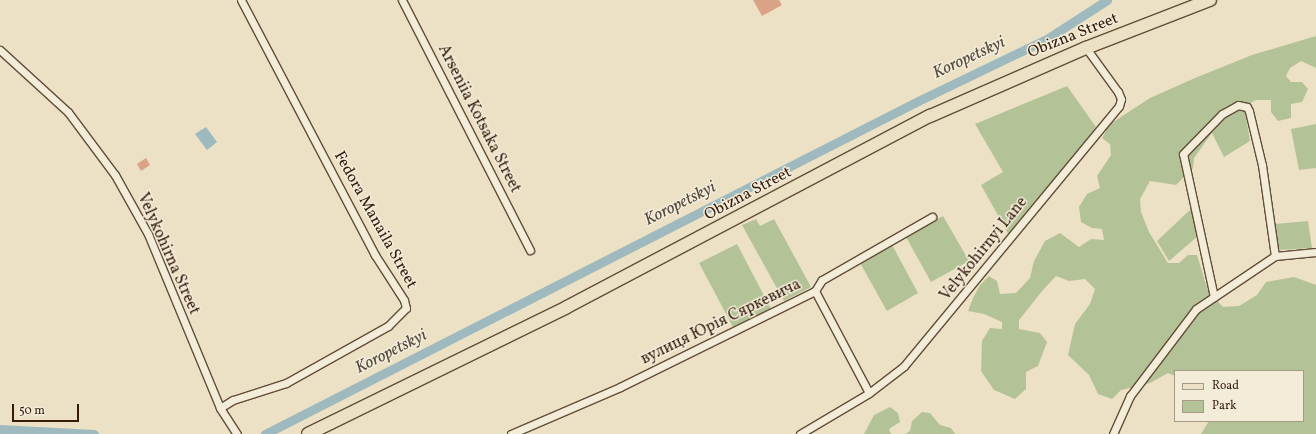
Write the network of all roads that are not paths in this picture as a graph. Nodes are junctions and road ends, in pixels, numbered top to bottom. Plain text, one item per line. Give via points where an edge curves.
1 (242, 0) edge
2 (402, 0) edge
3 (1210, 0) edge
4 (1086, 48) junction
5 (0, 50) edge
6 (932, 217) dead end
7 (530, 250) dead end
8 (1316, 252) edge
9 (1275, 256) junction
10 (815, 291) junction
11 (1214, 297) junction
12 (869, 394) junction
13 (220, 408) junction
14 (237, 434) edge
15 (308, 434) edge
16 (512, 434) edge
17 (800, 434) edge
18 (1113, 434) edge

1 - 13 street, Fedora Manaila Street via 375,255 404,300 406,308 388,326 286,383 246,395
2 - 7 street, Arseniia Kotsaka Street
3 - 4 main road, Obizna Street
4 - 12 street, Velykohirnyi Lane via 1118,92 1121,99 1119,106 937,330 904,366
4 - 15 main road, Obizna Street via 930,116 567,307
5 - 13 street, Velykohirna Street via 68,112 116,175 148,234
6 - 10 street, вулиця Юрія Сяркевича via 822,280
8 - 9 street
9 - 11 street
9 - 11 street via 1262,165 1249,111 1247,107 1238,105 1222,114 1183,154
10 - 12 street
10 - 16 street, вулиця Юрія Сяркевича via 620,387
11 - 18 street via 1196,309 1130,396
12 - 17 street, Velykohirnyi Lane
13 - 14 street, Velykohirna Street

